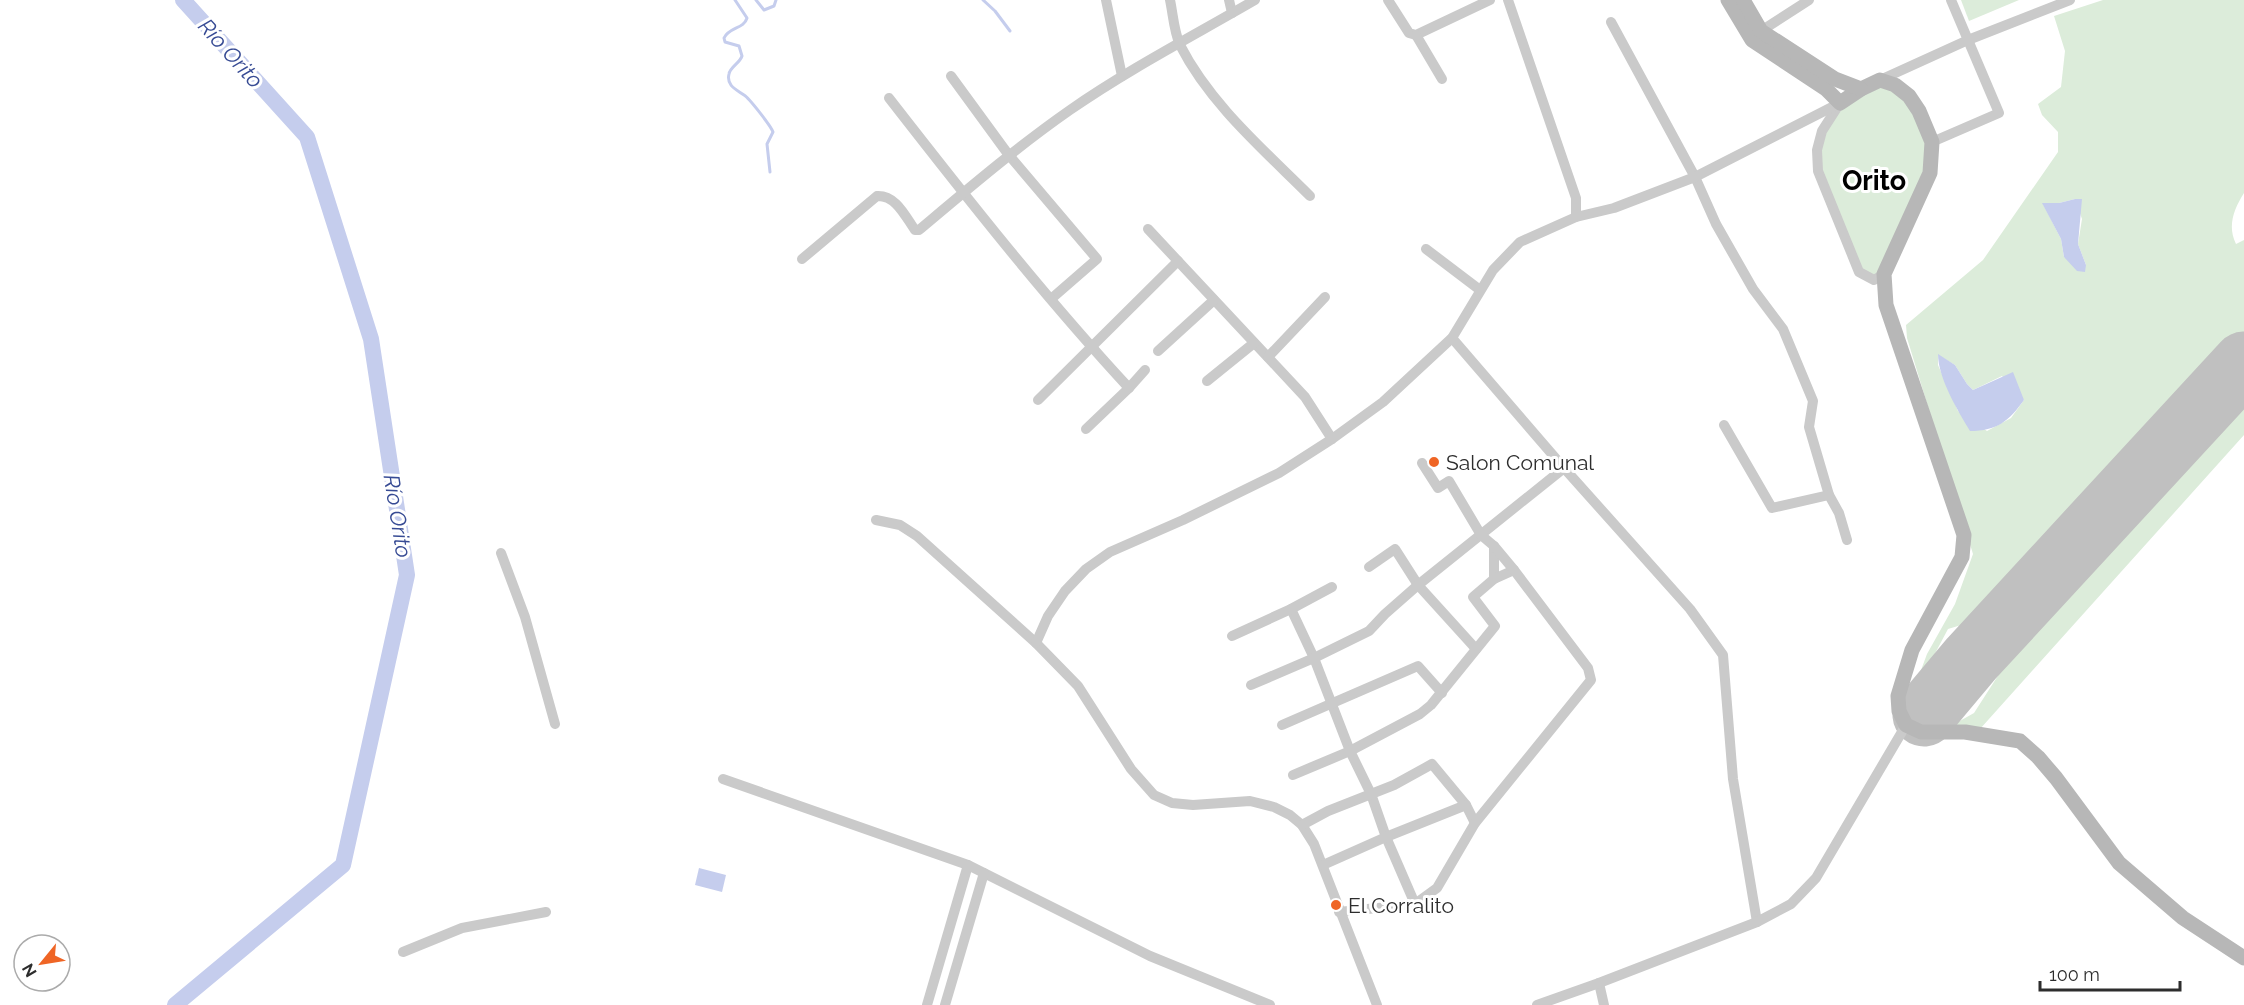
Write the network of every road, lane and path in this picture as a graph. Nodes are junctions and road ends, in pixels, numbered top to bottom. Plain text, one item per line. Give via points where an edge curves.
1 (1106, 0) edge
2 (1170, 0) edge
3 (1229, 0) edge
4 (1255, 0) edge
5 (1388, 0) edge
6 (1490, 0) edge
7 (1508, 0) edge
8 (1728, 0) edge
9 (1743, 0) edge
10 (1809, 0) edge
11 (1951, 0) edge
12 (2070, 0) edge
13 (1232, 14) junction
14 (1611, 22) dead end
15 (1761, 31) junction
16 (1416, 34) junction
17 (1968, 40) junction
18 (1179, 43) junction
19 (951, 76) dead end
20 (1122, 76) junction
21 (1442, 79) dead end
22 (1880, 80) junction
23 (1861, 89) junction
24 (889, 98) dead end
25 (1840, 103) junction
26 (1932, 142) junction
27 (1008, 154) junction
28 (1695, 177) junction
29 (963, 193) junction
30 (1310, 196) dead end
31 (1576, 217) junction
32 (1148, 230) dead end
33 (1426, 249) dead end
34 (802, 259) dead end
35 (1178, 261) junction
36 (1884, 274) junction
37 (1480, 290) junction
38 (1325, 297) dead end
39 (1051, 299) junction
40 (1214, 300) junction
41 (1452, 338) junction
42 (1254, 342) junction
43 (1092, 348) junction
44 (1158, 351) dead end
45 (1268, 357) junction
46 (1145, 370) dead end
47 (1207, 381) dead end
48 (1129, 388) junction
49 (1038, 399) dead end
50 (1724, 425) dead end
51 (1086, 429) dead end
52 (1332, 439) junction
53 (1422, 463) dead end
54 (1564, 468) junction
55 (1830, 495) junction
56 (876, 520) dead end
57 (1481, 535) junction
58 (1847, 540) dead end
59 (1494, 546) junction
60 (501, 553) dead end
61 (1369, 567) dead end
62 (1514, 570) junction
63 (1494, 579) junction
64 (1418, 585) junction
65 (1332, 586) dead end
66 (1292, 609) junction
67 (1232, 636) dead end
68 (1036, 643) junction
69 (1476, 649) junction
70 (1314, 658) junction
71 (1251, 685) dead end
72 (1442, 693) junction
73 (1332, 704) junction
74 (555, 724) dead end
75 (1282, 724) dead end
76 (1905, 725) junction
77 (1350, 751) junction
78 (1293, 775) dead end
79 (723, 779) dead end
80 (1371, 794) junction
81 (1466, 805) junction
82 (1475, 823) junction
83 (1302, 825) junction
84 (1386, 837) junction
85 (968, 865) junction
86 (1323, 866) junction
87 (984, 873) junction
88 (1415, 904) junction
89 (546, 912) dead end
90 (1339, 912) junction
91 (1757, 922) junction
92 (403, 952) dead end
93 (2244, 958) edge
94 (1599, 983) junction
95 (927, 1005) edge
96 (945, 1005) edge
97 (1270, 1005) edge
98 (1377, 1005) edge
99 (1537, 1005) edge
100 (1605, 1005) edge

1 - 20 street
2 - 18 street
3 - 13 street
4 - 13 street
5 - 16 street via 1409,33
6 - 16 street
7 - 31 street via 1576,198
8 - 25 main road via 1752,40 1826,89
9 - 15 main road
10 - 15 street
11 - 17 street
12 - 17 street
13 - 18 street
14 - 28 street
15 - 23 main road via 1835,79
16 - 21 street
17 - 22 street
17 - 26 street via 1999,112
18 - 20 street
18 - 30 street via 1228,114
19 - 27 street
20 - 27 street
22 - 23 main road
22 - 26 main road via 1909,96
23 - 25 main road
24 - 29 street
25 - 28 street
25 - 36 street via 1822,131 1817,150 1818,171 1859,272 1874,280
26 - 36 main road via 1929,173
27 - 29 street
27 - 39 street via 1097,260
28 - 31 street via 1614,208
28 - 55 street via 1753,289 1783,329 1809,390 1813,401 1809,427
29 - 34 street via 919,230 915,230 895,202 877,196
29 - 39 street
31 - 37 street via 1520,242
32 - 35 street
33 - 37 street
35 - 40 street
35 - 43 street
36 - 76 main road via 1886,305 1964,535 1962,557 1912,650 1898,696
37 - 41 street
38 - 45 street
39 - 43 street
40 - 42 street
40 - 44 street
41 - 52 street via 1383,402
41 - 54 street
42 - 45 street
42 - 47 street
43 - 48 street
43 - 49 street
45 - 52 street via 1305,397
46 - 48 street
48 - 51 street
50 - 55 street via 1772,508
52 - 68 street via 1279,473 1110,552 1065,591
53 - 57 street via 1438,488 1449,481
54 - 57 street
54 - 91 street via 1690,609 1724,655 1733,779
55 - 58 street
56 - 68 street via 900,525 917,536
57 - 59 street
57 - 64 street
59 - 62 street
59 - 63 street
60 - 74 street via 525,617
61 - 64 street via 1395,549
62 - 63 street
62 - 82 street via 1588,668 1591,680
63 - 69 street via 1473,597 1495,626
64 - 69 street
64 - 70 street via 1369,631
65 - 66 street
66 - 67 street
66 - 70 street
68 - 83 street via 1078,686 1131,769 1154,795 1182,804 1250,801 1274,807
69 - 72 street
70 - 71 street
70 - 73 street
72 - 73 street via 1418,666
72 - 77 street via 1420,714
73 - 75 street
73 - 77 street
76 - 91 street via 1816,878 1791,904
76 - 93 main road via 1921,732 1965,732 2020,741 2056,778 2119,863 2183,918
77 - 78 street
77 - 80 street
79 - 85 street
80 - 81 street via 1432,764
80 - 83 street
80 - 84 street
81 - 82 street
81 - 84 street
82 - 88 street via 1437,888
83 - 86 street
84 - 86 street
84 - 88 street
85 - 87 street
85 - 95 street
86 - 90 street
87 - 96 street
87 - 97 street via 1150,956
88 - 90 street
89 - 92 street via 462,928
90 - 98 street
91 - 94 street
94 - 99 street
94 - 100 street

